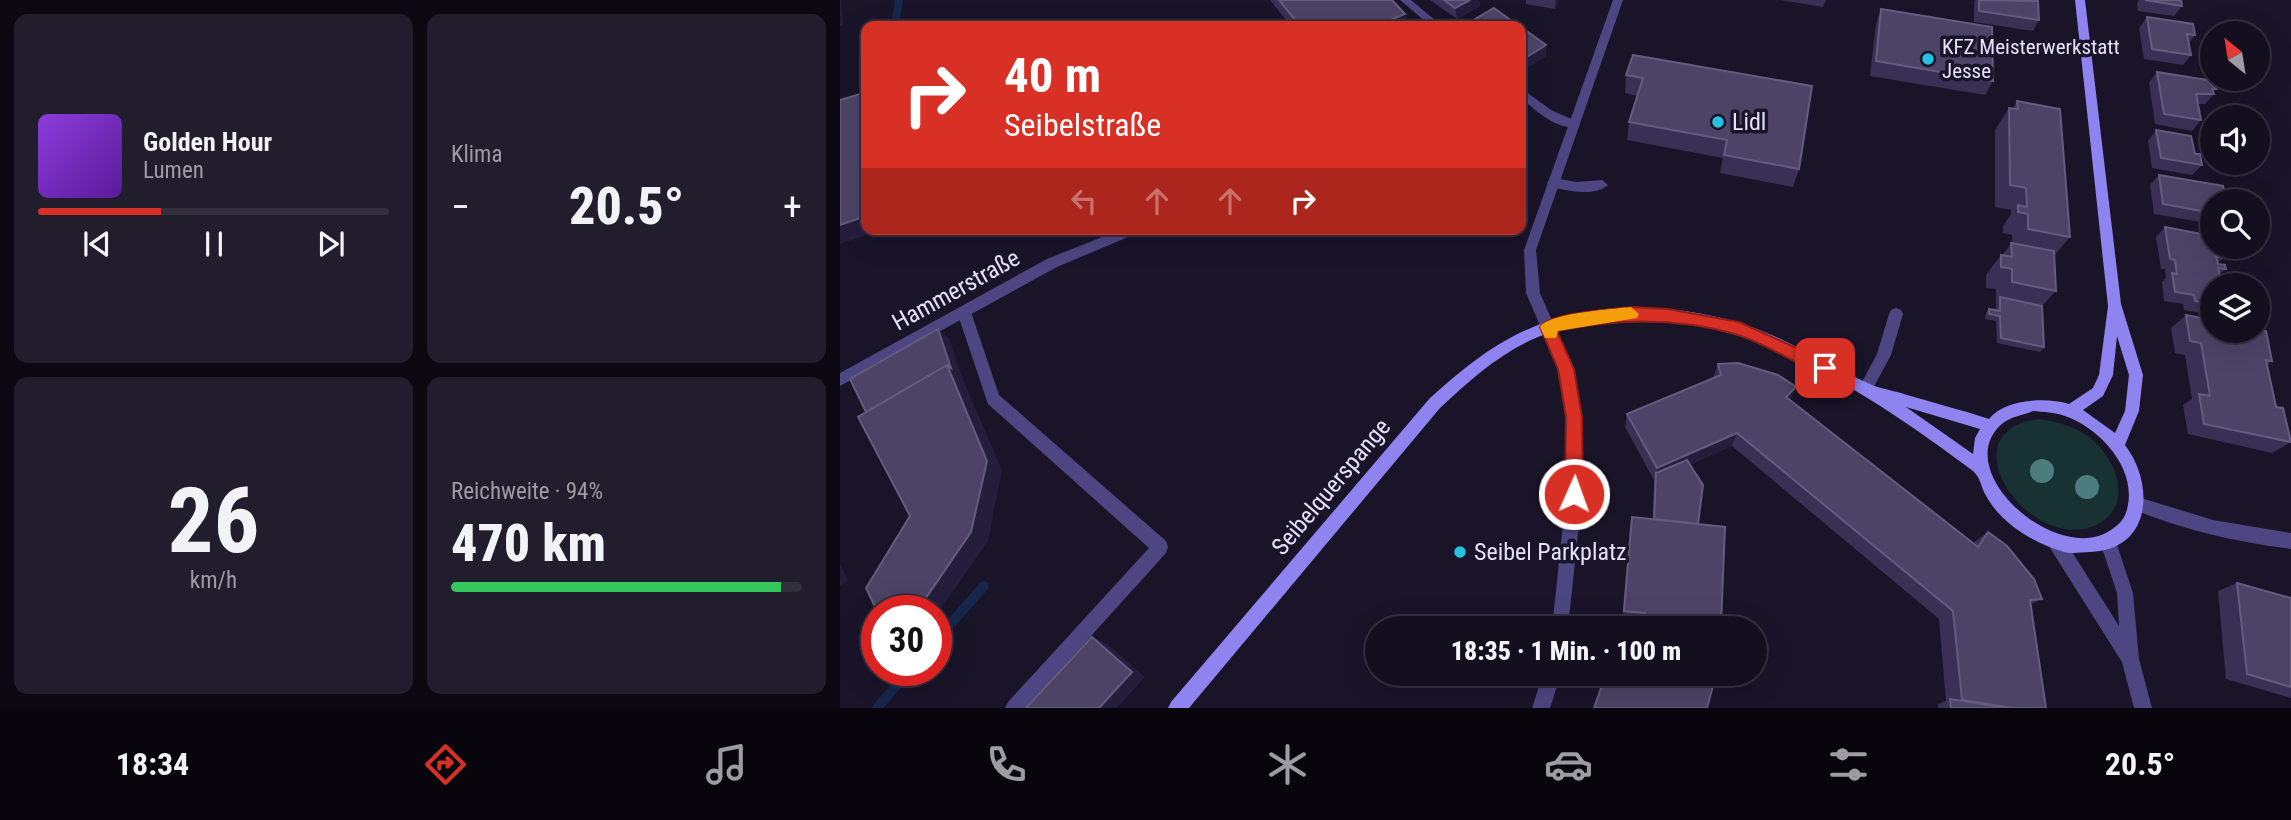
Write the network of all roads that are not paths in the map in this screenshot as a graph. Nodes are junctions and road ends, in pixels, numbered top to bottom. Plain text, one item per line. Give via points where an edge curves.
1 (1405, 0) edge
2 (1618, 0) edge
3 (2080, 0) edge
4 (1431, 21) edge
5 (1526, 96) edge
6 (1572, 124) junction
7 (1553, 183) junction
8 (1602, 185) dead end
9 (1121, 235) edge
10 (2114, 304) junction
11 (964, 312) junction
12 (1896, 314) dead end
13 (1548, 327) junction
14 (840, 380) edge
15 (1866, 388) junction
16 (2071, 411) junction
17 (1988, 425) junction
18 (2117, 446) junction
19 (1981, 468) junction
20 (2138, 504) junction
21 (2291, 541) edge
22 (2056, 542) junction
23 (2108, 542) junction
24 (1561, 616) edge
25 (2130, 659) junction
26 (1548, 686) edge
27 (1014, 708) edge
28 (1177, 708) edge
29 (1541, 708) edge
30 (2143, 708) edge

1 - 4 street
2 - 6 street
3 - 10 main road
5 - 6 street via 1547,113
6 - 7 street
7 - 8 street
7 - 13 street via 1530,250 1533,293
9 - 11 street, Hammerstraße via 1052,263
10 - 16 main road via 2106,374 2098,392
10 - 18 main road via 2136,375 2132,411
11 - 14 street, Hammerstraße
11 - 27 street via 993,398 1160,547
12 - 15 street via 1884,355
13 - 15 main road, Seibelquerspange via 1632,314 1710,322 1763,337
13 - 24 street via 1566,369 1575,442 1576,477
13 - 28 main road, Seibelquerspange via 1478,364 1429,410
15 - 17 main road
15 - 19 main road
16 - 17 main road via 2053,406 2014,408
16 - 18 main road
17 - 19 main road via 1979,451
18 - 20 main road via 2135,476
19 - 22 main road via 1998,503 2015,520
20 - 21 street via 2199,526
20 - 23 main road via 2132,520
22 - 23 main road via 2091,546
22 - 25 street
23 - 25 street via 2125,593
25 - 30 street
26 - 29 street

